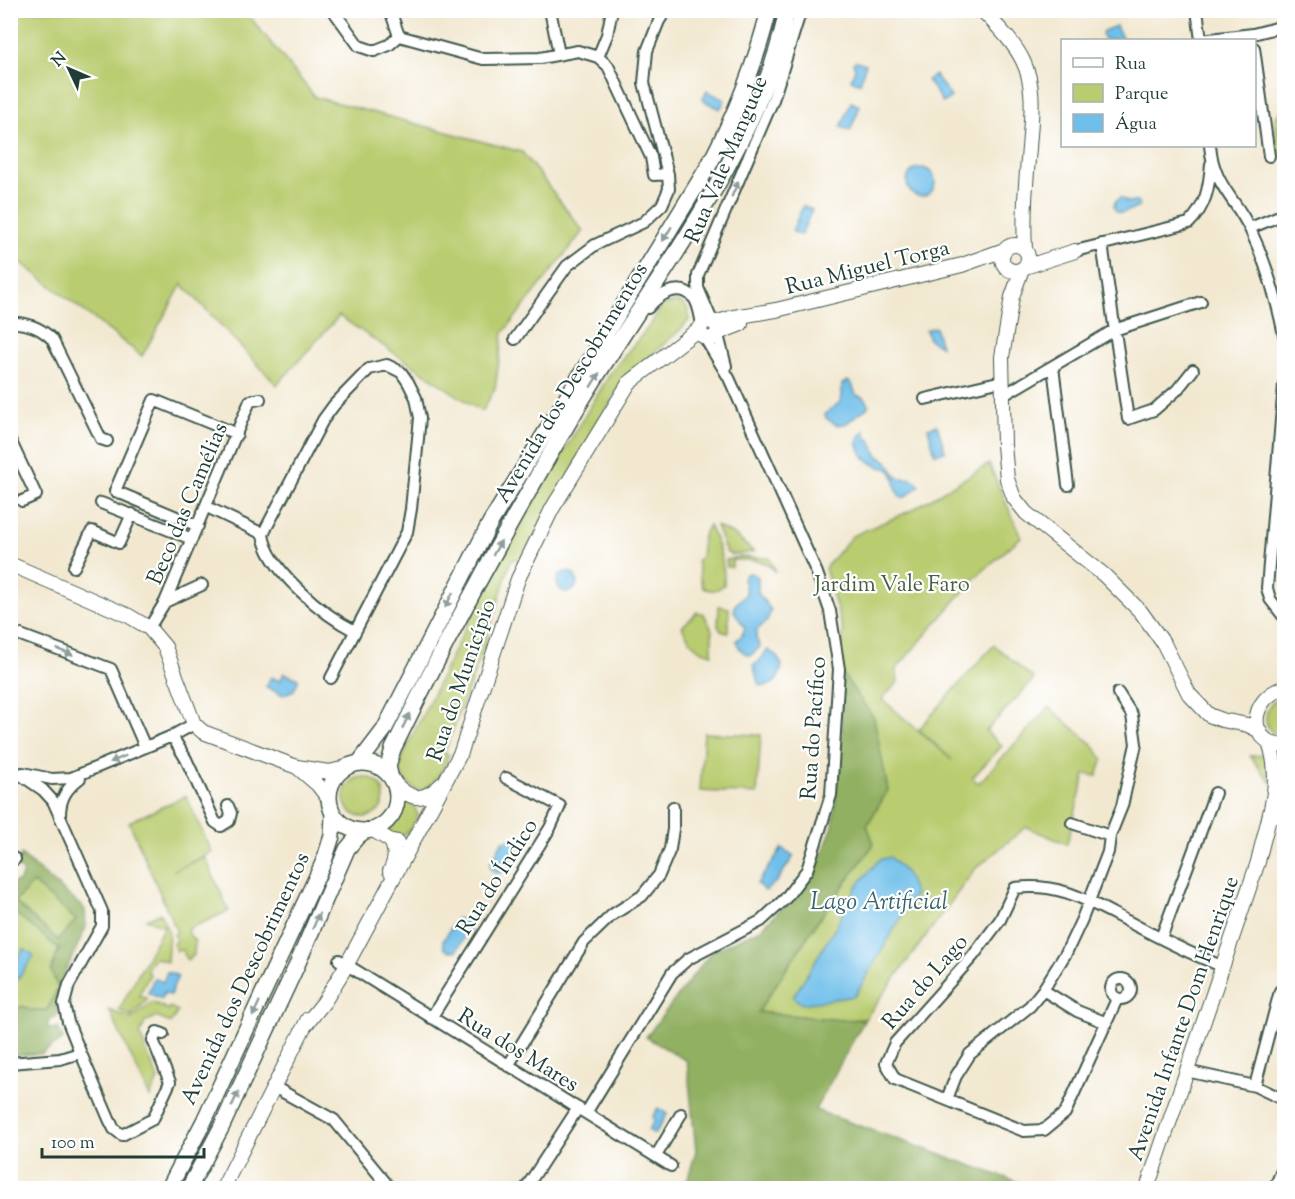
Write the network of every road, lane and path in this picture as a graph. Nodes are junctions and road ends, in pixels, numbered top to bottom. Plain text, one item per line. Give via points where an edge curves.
1 (333, 10) edge
2 (390, 10) edge
3 (550, 10) edge
4 (612, 10) edge
5 (666, 10) edge
6 (769, 10) edge
7 (787, 10) edge
8 (801, 10) edge
9 (982, 10) edge
10 (1197, 10) edge
11 (1284, 27) edge
12 (399, 36) junction
13 (1253, 38) edge
14 (1201, 39) edge
15 (1227, 39) edge
16 (559, 54) junction
17 (598, 57) junction
18 (1256, 62) edge
19 (1210, 147) edge
20 (1269, 156) dead end
21 (1211, 158) junction
22 (668, 174) junction
23 (1225, 191) junction
24 (1205, 198) junction
25 (1284, 214) edge
26 (1023, 227) junction
27 (1250, 228) junction
28 (1102, 244) junction
29 (1007, 247) junction
30 (1075, 251) joint
31 (1018, 262) junction
32 (968, 263) junction
33 (1202, 302) dead end
34 (10, 322) edge
35 (709, 330) junction
36 (1114, 330) junction
37 (1284, 335) edge
38 (515, 339) dead end
39 (620, 339) junction
40 (1053, 366) junction
41 (1192, 370) dead end
42 (1002, 381) junction
43 (1284, 384) edge
44 (1002, 396) junction
45 (260, 399) dead end
46 (925, 399) dead end
47 (237, 434) junction
48 (10, 440) edge
49 (106, 441) dead end
50 (1068, 485) dead end
51 (22, 501) dead end
52 (101, 503) dead end
53 (207, 507) junction
54 (132, 514) junction
55 (198, 526) junction
56 (263, 534) junction
57 (192, 539) junction
58 (10, 564) edge
59 (74, 567) dead end
60 (202, 585) dead end
61 (165, 602) junction
62 (1282, 614) edge
63 (149, 628) junction
64 (10, 631) edge
65 (356, 631) junction
66 (332, 678) dead end
67 (1283, 688) edge
68 (1119, 693) dead end
69 (1200, 705) junction
70 (1260, 705) junction
71 (194, 724) junction
72 (172, 736) junction
73 (1264, 736) junction
74 (1284, 746) edge
75 (145, 747) junction
76 (352, 765) junction
77 (297, 767) junction
78 (13, 770) edge
79 (84, 773) junction
80 (506, 778) dead end
81 (392, 779) junction
82 (446, 782) junction
83 (1284, 792) edge
84 (1215, 793) dead end
85 (328, 798) junction
86 (415, 798) junction
87 (228, 806) dead end
88 (673, 807) dead end
89 (60, 815) junction
90 (333, 815) junction
91 (425, 821) junction
92 (1072, 823) dead end
93 (369, 831) junction
94 (1110, 836) junction
95 (416, 837) junction
96 (391, 841) junction
97 (1258, 862) junction
98 (1089, 900) junction
99 (1161, 938) junction
100 (343, 963) junction
101 (1222, 966) junction
102 (1284, 987) edge
103 (1043, 990) junction
104 (1117, 999) dead end
105 (431, 1018) junction
106 (1107, 1023) junction
107 (163, 1034) dead end
108 (80, 1053) junction
109 (10, 1063) edge
110 (508, 1066) junction
111 (1186, 1071) junction
112 (1255, 1086) junction
113 (274, 1087) junction
114 (947, 1099) junction
115 (1284, 1100) edge
116 (582, 1111) junction
117 (681, 1114) dead end
118 (656, 1156) junction
119 (671, 1166) dead end
120 (1284, 1166) edge
121 (169, 1188) edge
122 (189, 1188) edge
123 (223, 1188) edge
124 (390, 1188) edge
125 (526, 1188) edge
126 (1147, 1188) edge
127 (1278, 1188) edge

1 - 12 street via 359,46 374,51
2 - 12 street
3 - 16 street
4 - 17 street
5 - 22 street via 646,51 644,83
6 -> 76 main road, Avenida dos Descobrimentos via 749,80 708,167 490,523 384,730
7 - 39 main road, Avenida dos Descobrimentos via 765,85 738,144 714,191
35 -> 8 street, Rua Vale Mangude via 698,275 773,100
9 - 26 street via 1015,48 1030,80 1031,123
10 - 14 street
11 - 13 street
12 - 16 street via 483,59
13 - 15 street
16 - 17 street via 578,51
17 - 22 street via 608,66 651,157 654,175
18 - 20 street
19 - 21 street
21 - 23 street
21 - 24 street, Rua Miguel Torga
22 - 38 street via 669,189 662,204 644,222 595,245 567,266
23 - 24 street via 1211,190
23 - 27 street
24 - 28 street, Rua Miguel Torga via 1200,212 1189,223
25 - 27 street
26 - 29 street
26 - 31 street
27 - 37 street
28 - 30 street, Rua Miguel Torga
28 - 36 street
29 - 31 street via 1018,246
29 - 31 street via 1001,259
29 - 32 street, Rua Miguel Torga
30 - 31 street, Rua Miguel Torga
31 - 32 street, Rua Miguel Torga
31 - 42 street via 1002,357
32 - 35 street, Rua Miguel Torga via 741,316
33 - 36 street
34 - 49 street via 42,329 52,339 101,439
35 - 39 street via 692,296 684,291 669,291 655,299
35 - 82 street, Rua do Município via 663,356 629,383 558,499 518,579 461,752
35 - 116 street, Rua do Pacífico via 817,573 830,611 839,669 831,795 807,870 785,899 761,921 688,959 672,973
36 - 40 street
36 - 41 street via 1128,418 1154,410
81 -> 39 main road, Avenida dos Descobrimentos via 388,766 393,749 471,592
40 - 44 street
40 - 50 street
42 - 44 street
42 - 46 street
43 - 62 street via 1267,588
44 - 69 street via 1007,479 1014,498 1026,513 1104,575 1141,612 1164,644 1189,694
45 - 47 street, Beco das Camélias via 250,401
47 - 53 street, Beco das Camélias
47 - 55 street via 154,400 115,491
48 - 51 street via 36,495
52 - 54 street
53 - 55 street, Beco das Camélias
53 - 56 street
54 - 57 street
54 - 59 street via 119,543 92,531
55 - 57 street, Beco das Camélias
56 - 65 street via 269,554 295,585 319,609
56 - 65 street via 334,405 369,369 387,365 401,372 416,398 420,418 411,509 407,532
57 - 61 street, Beco das Camélias
58 - 63 street
60 - 61 street
61 - 63 street, Beco das Camélias
63 - 71 street via 165,647
64 -> 75 street via 111,669
65 - 66 street
67 - 70 street
68 - 94 street via 1132,715 1136,744 1122,806
69 - 70 street via 1218,714 1236,716
69 - 73 street via 1209,715 1248,725
70 - 73 street via 1256,721
71 - 72 street
71 - 77 street via 203,732
72 - 75 street
72 - 87 street via 215,822 221,826 229,821
73 - 74 street
73 - 97 street via 1275,758 1275,789
75 -> 79 street
76 - 77 street via 329,772
76 - 81 main road via 376,765
76 - 85 main road via 339,773
77 - 85 street
78 - 79 street via 52,779
78 - 89 street via 43,790
79 - 89 street via 63,796
80 - 105 street, Rua do Índico via 560,806
81 - 86 street via 404,793
81 - 93 main road via 397,796 395,810 388,821
82 - 86 street via 425,797
82 - 91 street, Rua do Município
83 - 97 street
84 - 99 street
85 - 90 main road
86 - 91 street via 422,806
88 - 110 street via 670,849 660,874 642,896 612,915 584,942
89 - 108 street via 102,911 102,926 69,985 64,1004
90 - 93 main road via 350,829
90 -> 121 main road, Avenida dos Descobrimentos via 332,836 324,861
91 - 95 street, Rua do Município
92 - 94 street
93 - 96 street
122 -> 93 main road, Avenida dos Descobrimentos via 296,967 347,849 358,836
94 - 98 street via 1108,852
95 - 96 street via 400,843
95 - 100 street, Rua do Município
96 - 100 street, Rua do Município via 396,851 393,864
97 - 101 street, Avenida Infante Dom Henrique
98 - 99 street, Rua do Lago
98 - 103 street via 1066,953
98 - 114 street, Rua do Lago via 1035,885 1015,888 1000,920 973,956 895,1043 886,1064 895,1079
99 - 101 street, Rua do Lago
100 - 105 street, Rua dos Mares
100 - 113 street, Rua do Município
101 - 111 street, Avenida Infante Dom Henrique
102 - 112 street
103 - 106 street via 1077,1011
103 - 114 street via 1030,1006 970,1054
104 - 106 street, Rua do Lago
105 - 110 street, Rua dos Mares
106 - 114 street, Rua do Lago via 1065,1113 1044,1130 1024,1131
107 - 108 street via 157,1032 153,1040 170,1082 153,1119 122,1135 114,1129
108 - 109 street via 60,1059
110 - 116 street, Rua dos Mares
111 - 112 street
111 - 126 street, Avenida Infante Dom Henrique
112 - 115 street
113 - 123 street, Rua do Município
113 - 124 street via 334,1120
116 - 118 street, Rua dos Mares
116 - 125 street, Rua do Pacífico
117 - 118 street
118 - 119 street, Rua dos Mares
120 - 127 street

